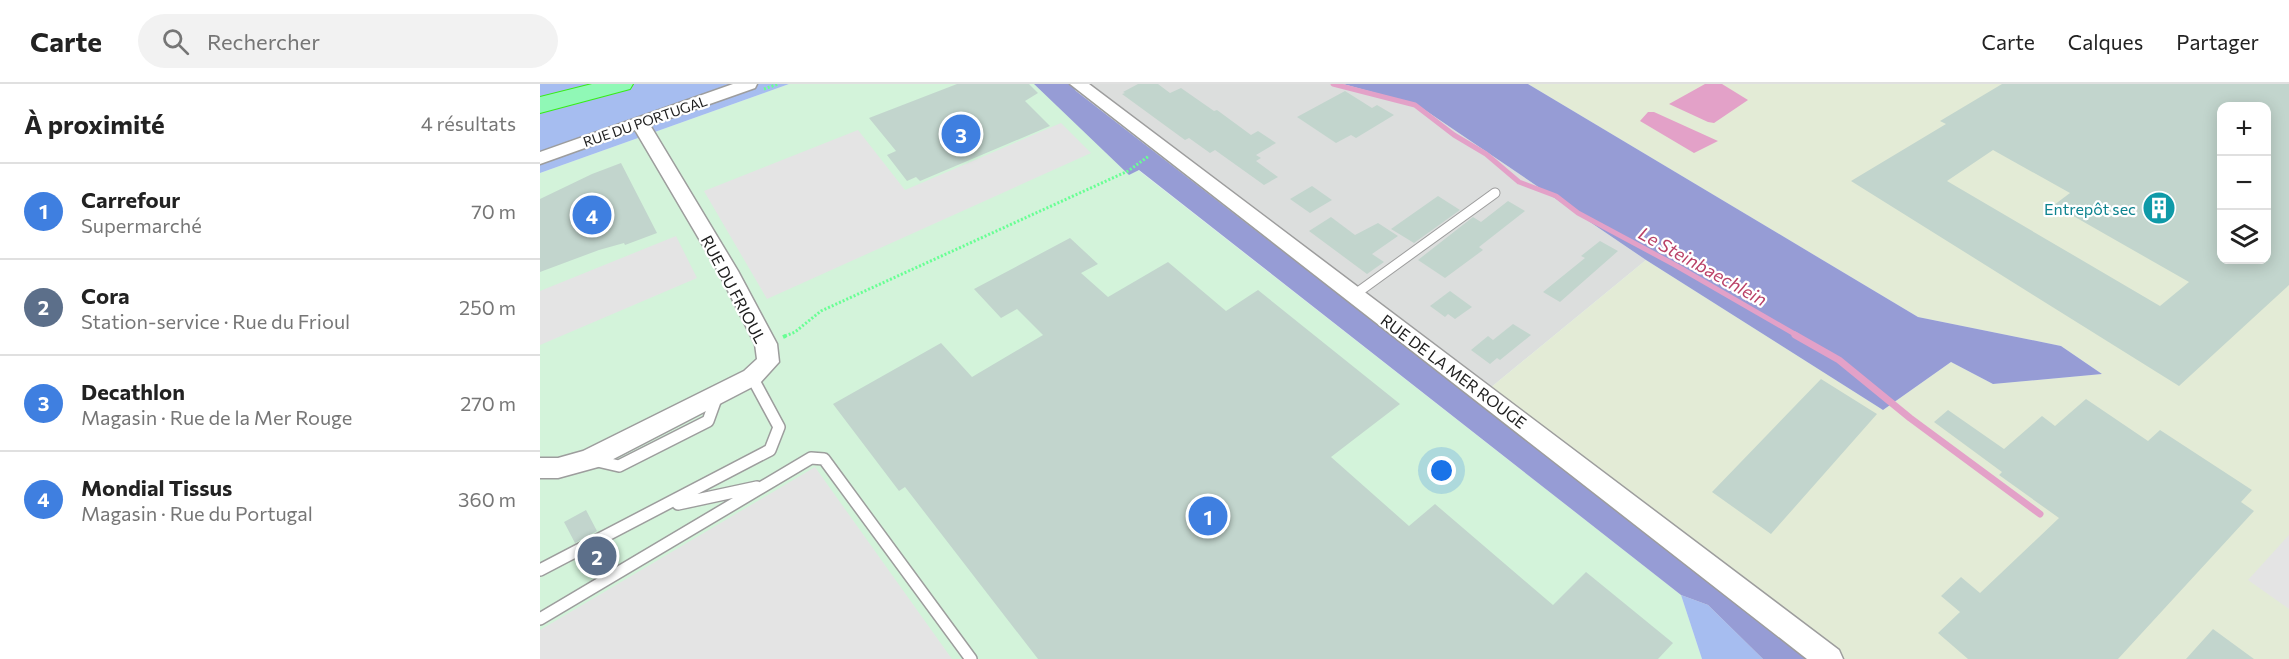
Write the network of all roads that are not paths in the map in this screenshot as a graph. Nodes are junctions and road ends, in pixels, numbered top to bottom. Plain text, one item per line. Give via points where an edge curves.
1 (621, 84) edge
2 (749, 84) edge
3 (1078, 84) edge
4 (540, 105) edge
5 (639, 123) junction
6 (540, 158) edge
7 (1495, 193) dead end
8 (1354, 295) junction
9 (752, 377) junction
10 (540, 468) edge
11 (766, 485) junction
12 (664, 507) junction
13 (540, 570) edge
14 (540, 619) edge
15 (971, 659) edge
16 (1829, 659) edge

1 - 4 highway
2 - 5 street, RUE DU PORTUGAL
3 - 8 street, RUE DE LA MER ROUGE
5 - 6 street, RUE DU PORTUGAL
5 - 9 street, RUE DU FRIOUL via 728,271 766,344 768,362
7 - 8 lane
8 - 16 street, RUE DE LA MER ROUGE
9 - 10 street, RUE DU FRIOUL via 589,460
9 - 12 lane via 779,427 770,450
11 - 12 lane
11 - 14 lane
11 - 15 lane via 811,458 824,459
12 - 13 lane

